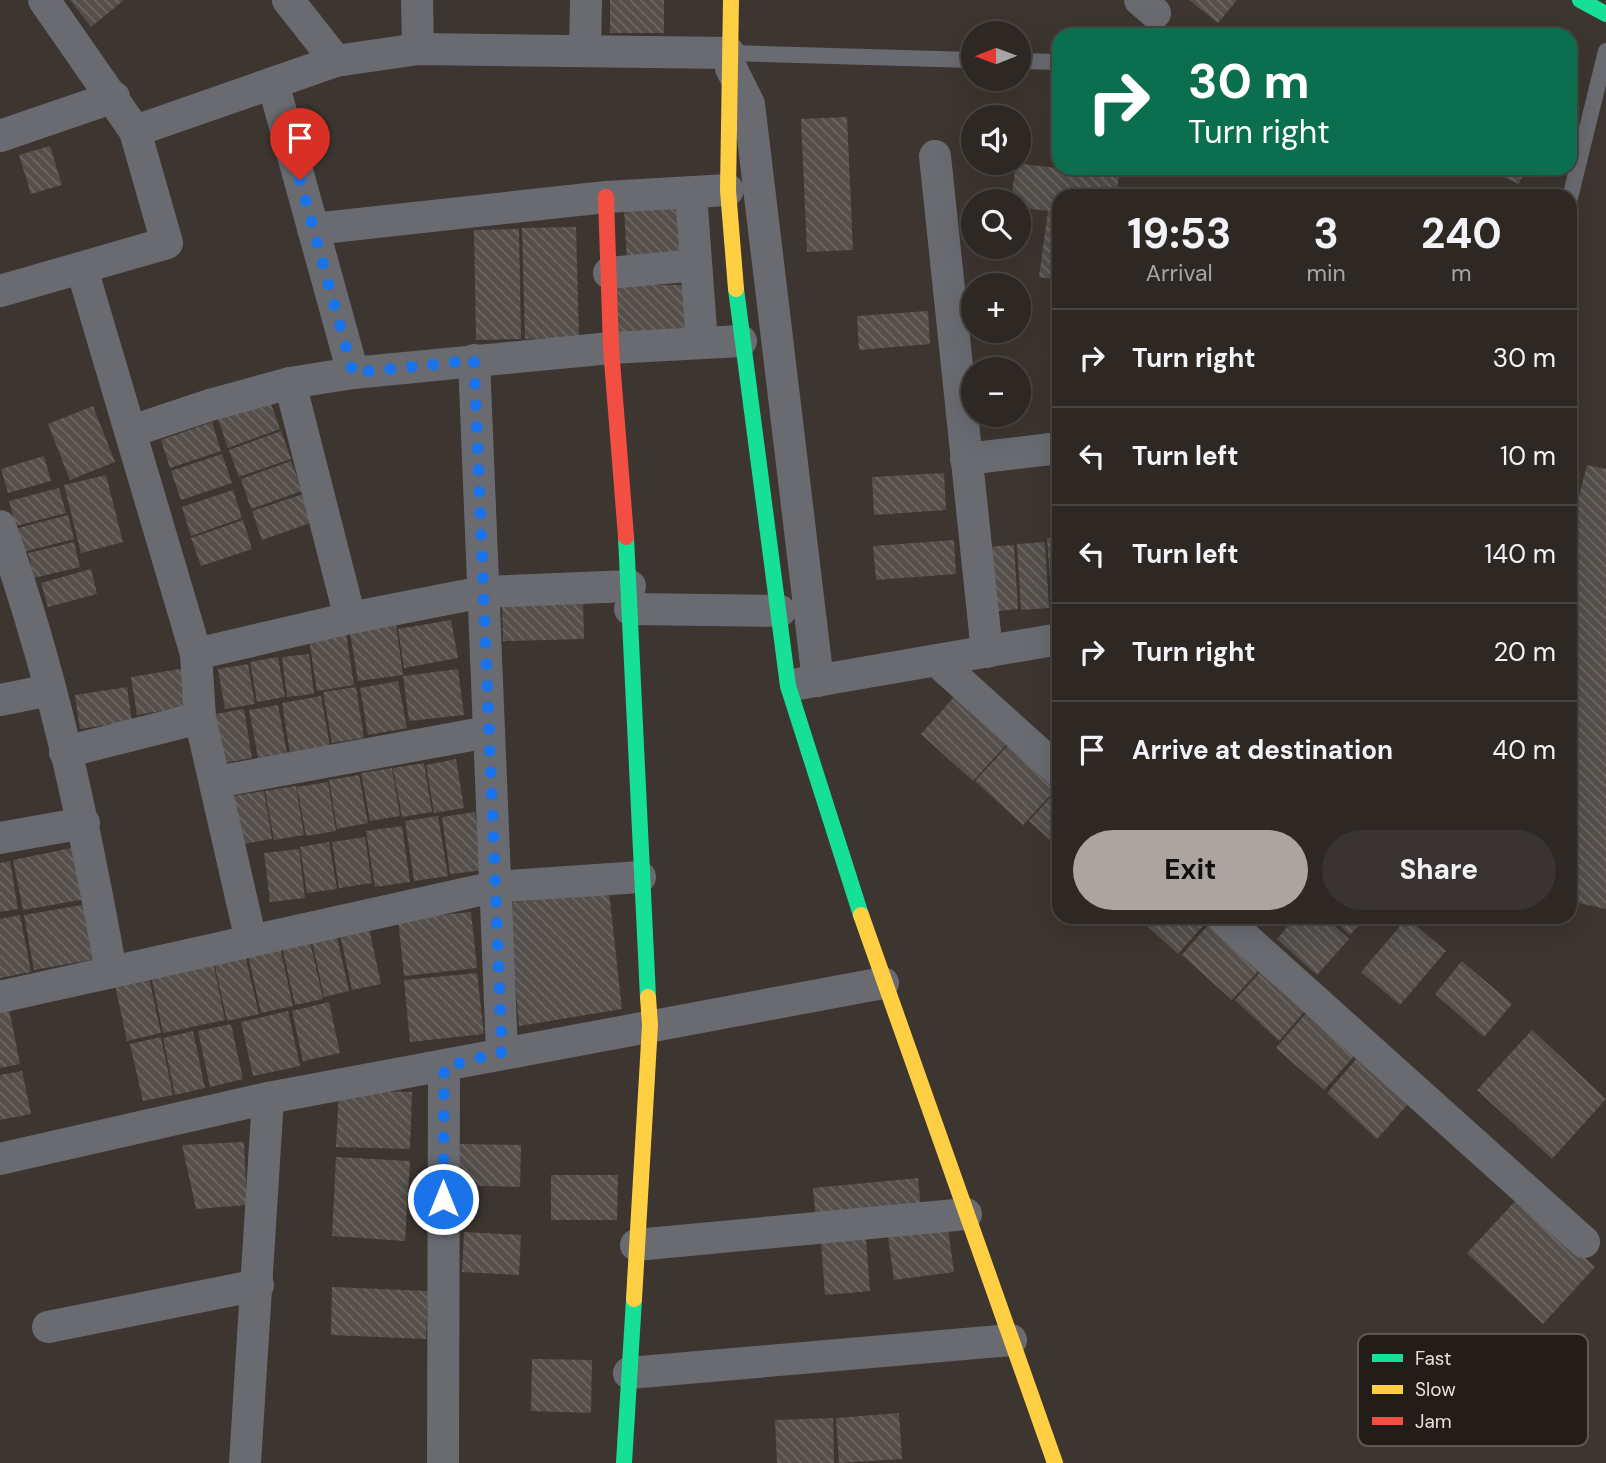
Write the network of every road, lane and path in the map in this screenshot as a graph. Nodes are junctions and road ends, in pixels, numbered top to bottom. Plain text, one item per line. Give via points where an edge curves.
1 (44, 0) edge
2 (288, 0) edge
3 (417, 0) edge
4 (586, 0) edge
5 (731, 0) edge
6 (1580, 0) edge
7 (1606, 13) edge
8 (418, 48) junction
9 (585, 50) junction
10 (1606, 51) edge
11 (730, 60) junction
12 (961, 60) edge
13 (336, 61) junction
14 (1031, 61) edge
15 (1052, 62) edge
16 (273, 83) junction
17 (114, 97) junction
18 (135, 131) junction
19 (0, 136) edge
20 (935, 156) dead end
21 (1577, 169) edge
22 (728, 190) junction
23 (691, 194) junction
24 (606, 197) junction
25 (313, 229) junction
26 (696, 265) junction
27 (82, 269) junction
28 (608, 273) junction
29 (0, 291) edge
30 (741, 341) junction
31 (702, 343) junction
32 (611, 348) junction
33 (474, 360) junction
34 (353, 373) junction
35 (290, 383) junction
36 (132, 431) junction
37 (1052, 449) edge
38 (966, 459) junction
39 (3, 543) edge
40 (483, 592) junction
41 (630, 597) junction
42 (780, 611) junction
43 (350, 618) junction
44 (1052, 640) edge
45 (987, 652) junction
46 (196, 654) junction
47 (936, 660) junction
48 (803, 684) junction
49 (50, 690) junction
50 (0, 700) edge
51 (200, 718) junction
52 (488, 732) junction
53 (65, 752) junction
54 (1052, 765) edge
55 (216, 782) junction
56 (84, 823) junction
57 (0, 838) edge
58 (640, 877) junction
59 (494, 887) junction
60 (1230, 924) edge
61 (251, 941) junction
62 (111, 971) junction
63 (883, 983) junction
64 (0, 997) edge
65 (650, 1025) junction
66 (502, 1052) junction
67 (444, 1067) junction
68 (268, 1098) junction
69 (0, 1159) edge
70 (966, 1214) junction
71 (1584, 1242) dead end
72 (636, 1245) junction
73 (258, 1284) junction
74 (48, 1327) dead end
75 (1012, 1340) junction
76 (629, 1373) junction
77 (245, 1463) edge
78 (443, 1463) edge
79 (624, 1463) edge
80 (1055, 1463) edge

1 - 17 street
2 - 13 street
3 - 8 street
4 - 9 street
5 - 11 street
6 - 7 street
8 - 9 street
8 - 13 street
9 - 11 street
10 - 21 lane
11 - 12 lane
11 - 22 street
11 - 48 street via 748,104
13 - 16 street
14 - 15 lane
16 - 18 street
16 - 25 street
17 - 18 street
17 - 19 street
18 - 27 street via 167,243
20 - 38 street
22 - 23 street
22 - 30 street
23 - 24 street
23 - 26 street
24 - 25 street
24 - 28 street
25 - 34 street
26 - 28 street
26 - 31 street
27 - 29 street
27 - 36 street
28 - 32 street
30 - 31 street
30 - 42 street
31 - 32 street
32 - 33 street
32 - 41 street
33 - 34 street
33 - 40 street
34 - 35 street
35 - 36 street
35 - 43 street
36 - 46 street
37 - 38 street
38 - 45 street
39 - 49 street
40 - 41 street
40 - 43 street
40 - 52 street
41 - 42 street
41 - 58 street
42 - 48 street
43 - 46 street
44 - 45 street
45 - 47 street
46 - 51 street
47 - 48 street
47 - 54 street
48 - 63 street
49 - 50 street
49 - 53 street
51 - 53 street
51 - 55 street
52 - 55 street
52 - 59 street
53 - 56 street
55 - 61 street
56 - 57 street
56 - 62 street
58 - 59 street
58 - 65 street
59 - 61 street
59 - 66 street
60 - 71 street
61 - 62 street
62 - 64 street
63 - 65 street
63 - 70 street
65 - 66 street
65 - 72 street
66 - 67 street
67 - 68 street
67 - 78 street
68 - 69 street
68 - 73 street
70 - 72 street
70 - 75 street
72 - 76 street
73 - 74 street
73 - 77 street
75 - 76 street
75 - 80 street
76 - 79 street

